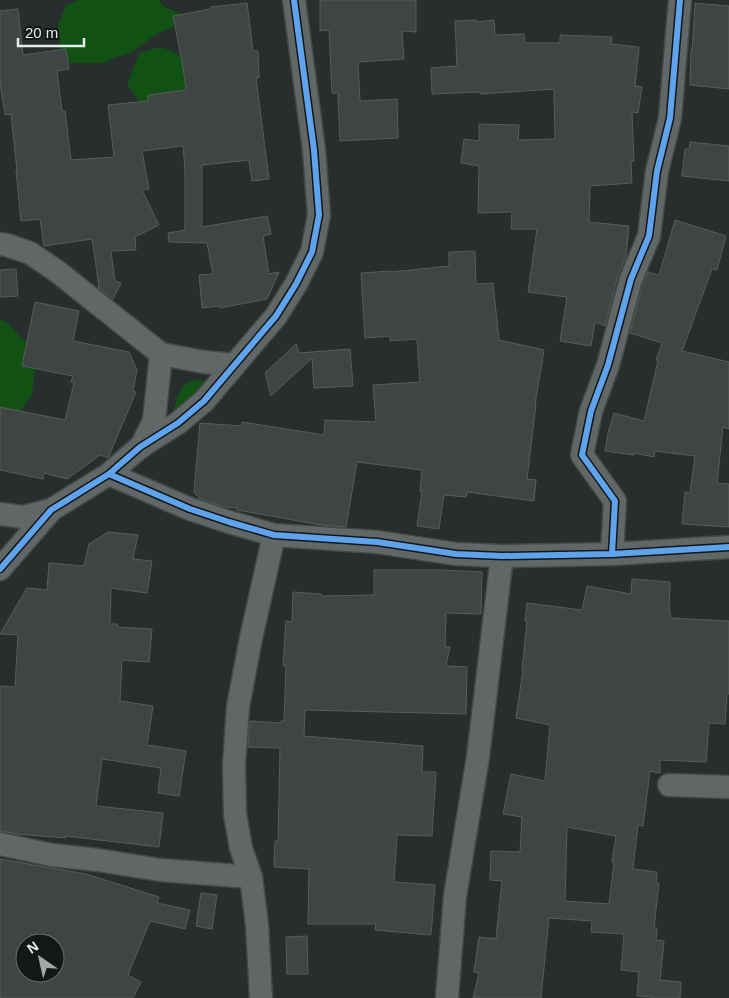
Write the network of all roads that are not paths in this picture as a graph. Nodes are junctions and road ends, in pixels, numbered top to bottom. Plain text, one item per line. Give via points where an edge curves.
1 (294, 0) edge
2 (680, 0) edge
3 (0, 244) edge
4 (161, 354) junction
5 (234, 365) junction
6 (140, 447) junction
7 (109, 474) junction
8 (51, 510) junction
9 (0, 514) edge
10 (274, 535) junction
11 (729, 547) edge
12 (612, 554) junction
13 (502, 556) junction
14 (0, 569) edge
15 (670, 785) dead end
16 (729, 787) edge
17 (0, 844) edge
18 (251, 877) junction
19 (262, 998) edge
20 (447, 998) edge

1 - 5 street via 314,150 319,215 312,252 296,284 276,316
2 - 12 street via 670,118 657,171 649,236 631,279 608,365 591,411 582,455 615,501
3 - 4 street via 30,253 58,272
4 - 5 street
4 - 6 street via 154,421
5 - 6 street via 204,401 178,423
6 - 7 street
7 - 8 street
7 - 10 street via 190,509
8 - 9 street via 23,517
8 - 14 street
10 - 13 street
10 - 18 street via 238,707 236,814
11 - 12 street
12 - 13 street
13 - 20 street via 478,757 455,896
15 - 16 street
17 - 18 street via 52,855 160,870
18 - 19 street

